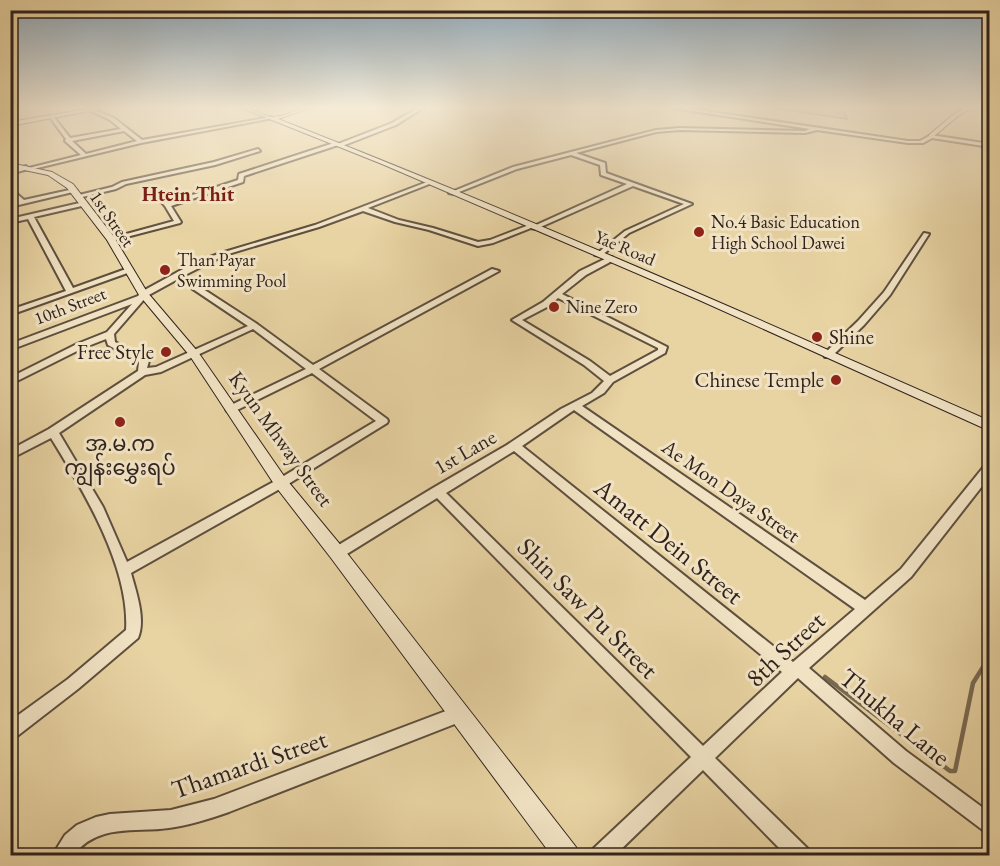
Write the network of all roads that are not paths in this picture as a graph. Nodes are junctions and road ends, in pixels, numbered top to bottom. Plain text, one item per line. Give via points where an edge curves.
1 (77, 148) edge
2 (113, 148) edge
3 (323, 148) edge
4 (348, 148) edge
5 (589, 148) edge
6 (258, 150) joint
7 (570, 153) junction
8 (266, 154) dead end
9 (84, 155) junction
10 (273, 157) dead end
11 (281, 161) junction
12 (10, 165) edge
13 (28, 168) junction
14 (10, 173) edge
15 (429, 183) junction
16 (633, 184) junction
17 (152, 189) dead end
18 (10, 190) edge
19 (452, 193) junction
20 (76, 194) junction
21 (22, 202) junction
22 (84, 204) junction
23 (10, 205) edge
24 (167, 205) junction
25 (364, 209) junction
26 (30, 216) junction
27 (10, 221) edge
28 (532, 227) junction
29 (927, 234) dead end
30 (111, 239) junction
31 (604, 257) junction
32 (495, 271) dead end
33 (129, 272) junction
34 (179, 276) junction
35 (71, 292) junction
36 (143, 295) junction
37 (558, 295) junction
38 (10, 313) edge
39 (254, 326) junction
40 (110, 334) junction
41 (10, 347) edge
42 (194, 354) junction
43 (828, 355) junction
44 (312, 369) junction
45 (142, 372) junction
46 (14, 379) dead end
47 (609, 380) junction
48 (575, 406) junction
49 (231, 409) junction
50 (990, 427) edge
51 (53, 432) junction
52 (514, 446) junction
53 (10, 455) edge
54 (990, 466) edge
55 (281, 483) junction
56 (437, 490) junction
57 (337, 554) junction
58 (125, 570) junction
59 (865, 608) junction
60 (796, 670) junction
61 (459, 714) junction
62 (10, 731) edge
63 (704, 759) junction
64 (990, 825) edge
65 (61, 855) edge
66 (567, 855) edge
67 (600, 855) edge
68 (801, 855) edge

1 - 9 street
2 - 9 street
3 - 11 street
4 - 15 street, Yae Road
5 - 7 street
6 - 8 street
6 - 20 street via 114,188
7 - 16 street via 603,164 603,174
7 - 19 street via 515,168
9 - 13 street
10 - 11 street
11 - 24 street via 243,174 242,181
12 - 13 street, 1st Street
13 - 14 street
13 - 20 street, 1st Street via 58,177
15 - 19 street, Yae Road
15 - 25 street
16 - 28 street
16 - 31 street via 689,204 627,232
17 - 24 street
18 - 21 street
19 - 28 street, Yae Road
20 - 21 street
20 - 22 street, 1st Street
21 - 23 street
22 - 26 street
22 - 30 street, 1st Street
24 - 30 street via 178,222
25 - 28 street via 478,244
25 - 34 street via 223,254
26 - 27 street
26 - 35 street
28 - 31 street, Yae Road
29 - 43 street via 886,293
30 - 33 street, 1st Street
31 - 37 street
31 - 43 street, Yae Road
32 - 44 street
33 - 35 street
33 - 36 street, 1st Street
34 - 36 street
34 - 39 street
35 - 38 street
36 - 40 street
36 - 41 street, 10th Street
36 - 42 street, Kyun Mhway Street
37 - 47 street via 516,320
37 - 47 street, 1st Lane via 663,347
39 - 42 street
39 - 44 street
40 - 45 street via 111,343 144,361
40 - 46 street
42 - 45 street via 158,370
42 - 49 street, Kyun Mhway Street
43 - 50 street, Yae Road
44 - 49 street
44 - 55 street via 383,421
45 - 51 street
47 - 48 street, 1st Lane via 606,387
48 - 52 street, 1st Lane
48 - 59 street, Ae Mon Daya Street
49 - 55 street, Kyun Mhway Street
51 - 53 street
51 - 58 street via 99,507
52 - 56 street, 1st Lane
52 - 60 street, Amatt Dein Street
54 - 59 street, 8th Street via 906,573
55 - 57 street, Kyun Mhway Street
55 - 58 street
56 - 57 street, 1st Lane
56 - 63 street, Shin Saw Pu Street
57 - 61 street, Kyun Mhway Street
58 - 62 street via 135,622 133,633 74,684
59 - 60 street, 8th Street
60 - 63 street, 8th Street
60 - 64 street, Thukha Lane via 900,757
61 - 65 street, Thamardi Street via 218,807 171,819 90,827 68,844
61 - 66 street, Kyun Mhway Street
63 - 67 street, 8th Street
63 - 68 street, Shin Saw Pu Street

